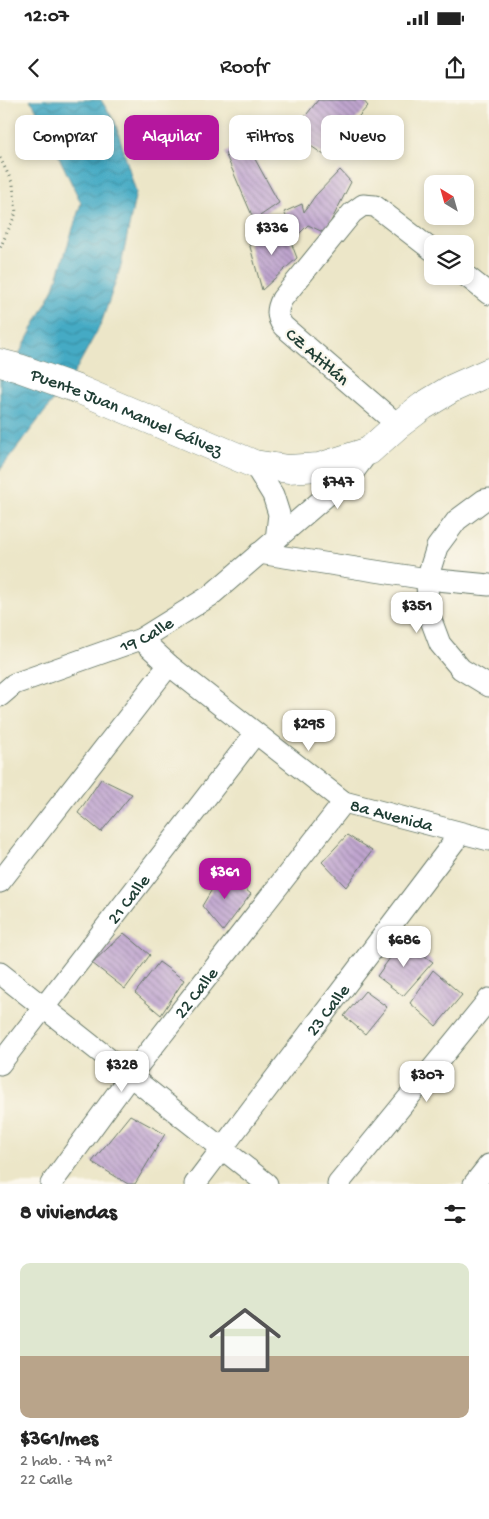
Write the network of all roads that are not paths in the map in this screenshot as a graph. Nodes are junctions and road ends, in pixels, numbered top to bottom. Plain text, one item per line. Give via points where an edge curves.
1 (424, 244) edge
2 (474, 282) edge
3 (489, 294) edge
4 (0, 363) edge
5 (489, 372) edge
6 (398, 424) junction
7 (369, 451) junction
8 (245, 460) junction
9 (489, 499) edge
10 (276, 540) junction
11 (259, 553) junction
12 (427, 579) junction
13 (489, 585) edge
14 (141, 639) junction
15 (170, 665) junction
16 (489, 686) edge
17 (0, 696) edge
18 (256, 734) junction
19 (344, 802) junction
20 (460, 834) junction
21 (489, 840) edge
22 (0, 882) edge
23 (0, 973) edge
24 (489, 998) edge
25 (45, 1008) junction
26 (0, 1064) edge
27 (130, 1076) junction
28 (223, 1149) junction
29 (489, 1165) edge
30 (51, 1184) edge
31 (195, 1184) edge
32 (267, 1184) edge
33 (338, 1184) edge
34 (474, 1184) edge

1 - 6 street, CZ Atitlán via 375,206 363,205 352,213 288,291 278,308 277,318 283,326
2 - 3 street
4 - 8 main road, Puente Juan Manuel Gálvez via 80,390
5 - 6 main road via 450,389
6 - 7 main road
7 - 8 main road, Puente Juan Manuel Gálvez via 319,467 288,469
7 - 10 street, 19 Calle via 352,474
8 - 10 street via 273,495 278,514
9 - 12 street via 457,520 437,547
10 - 11 street, 19 Calle
11 - 12 street
11 - 14 street, 19 Calle via 210,596
12 - 13 street
12 - 16 street via 428,612 440,644 461,669
14 - 15 street, 8a Avenida
14 - 17 street, 19 Calle via 14,684
15 - 18 street, 8a Avenida
15 - 22 street
18 - 19 street, 8a Avenida
18 - 25 street, 21 Calle
19 - 20 street, 8a Avenida
19 - 27 street, 22 Calle
20 - 21 street, 8a Avenida
20 - 28 street, 23 Calle
23 - 25 street
24 - 33 street
25 - 26 street, 21 Calle
25 - 27 street
27 - 28 street
27 - 30 street, 22 Calle
28 - 31 street, 23 Calle
28 - 32 street
29 - 34 street

